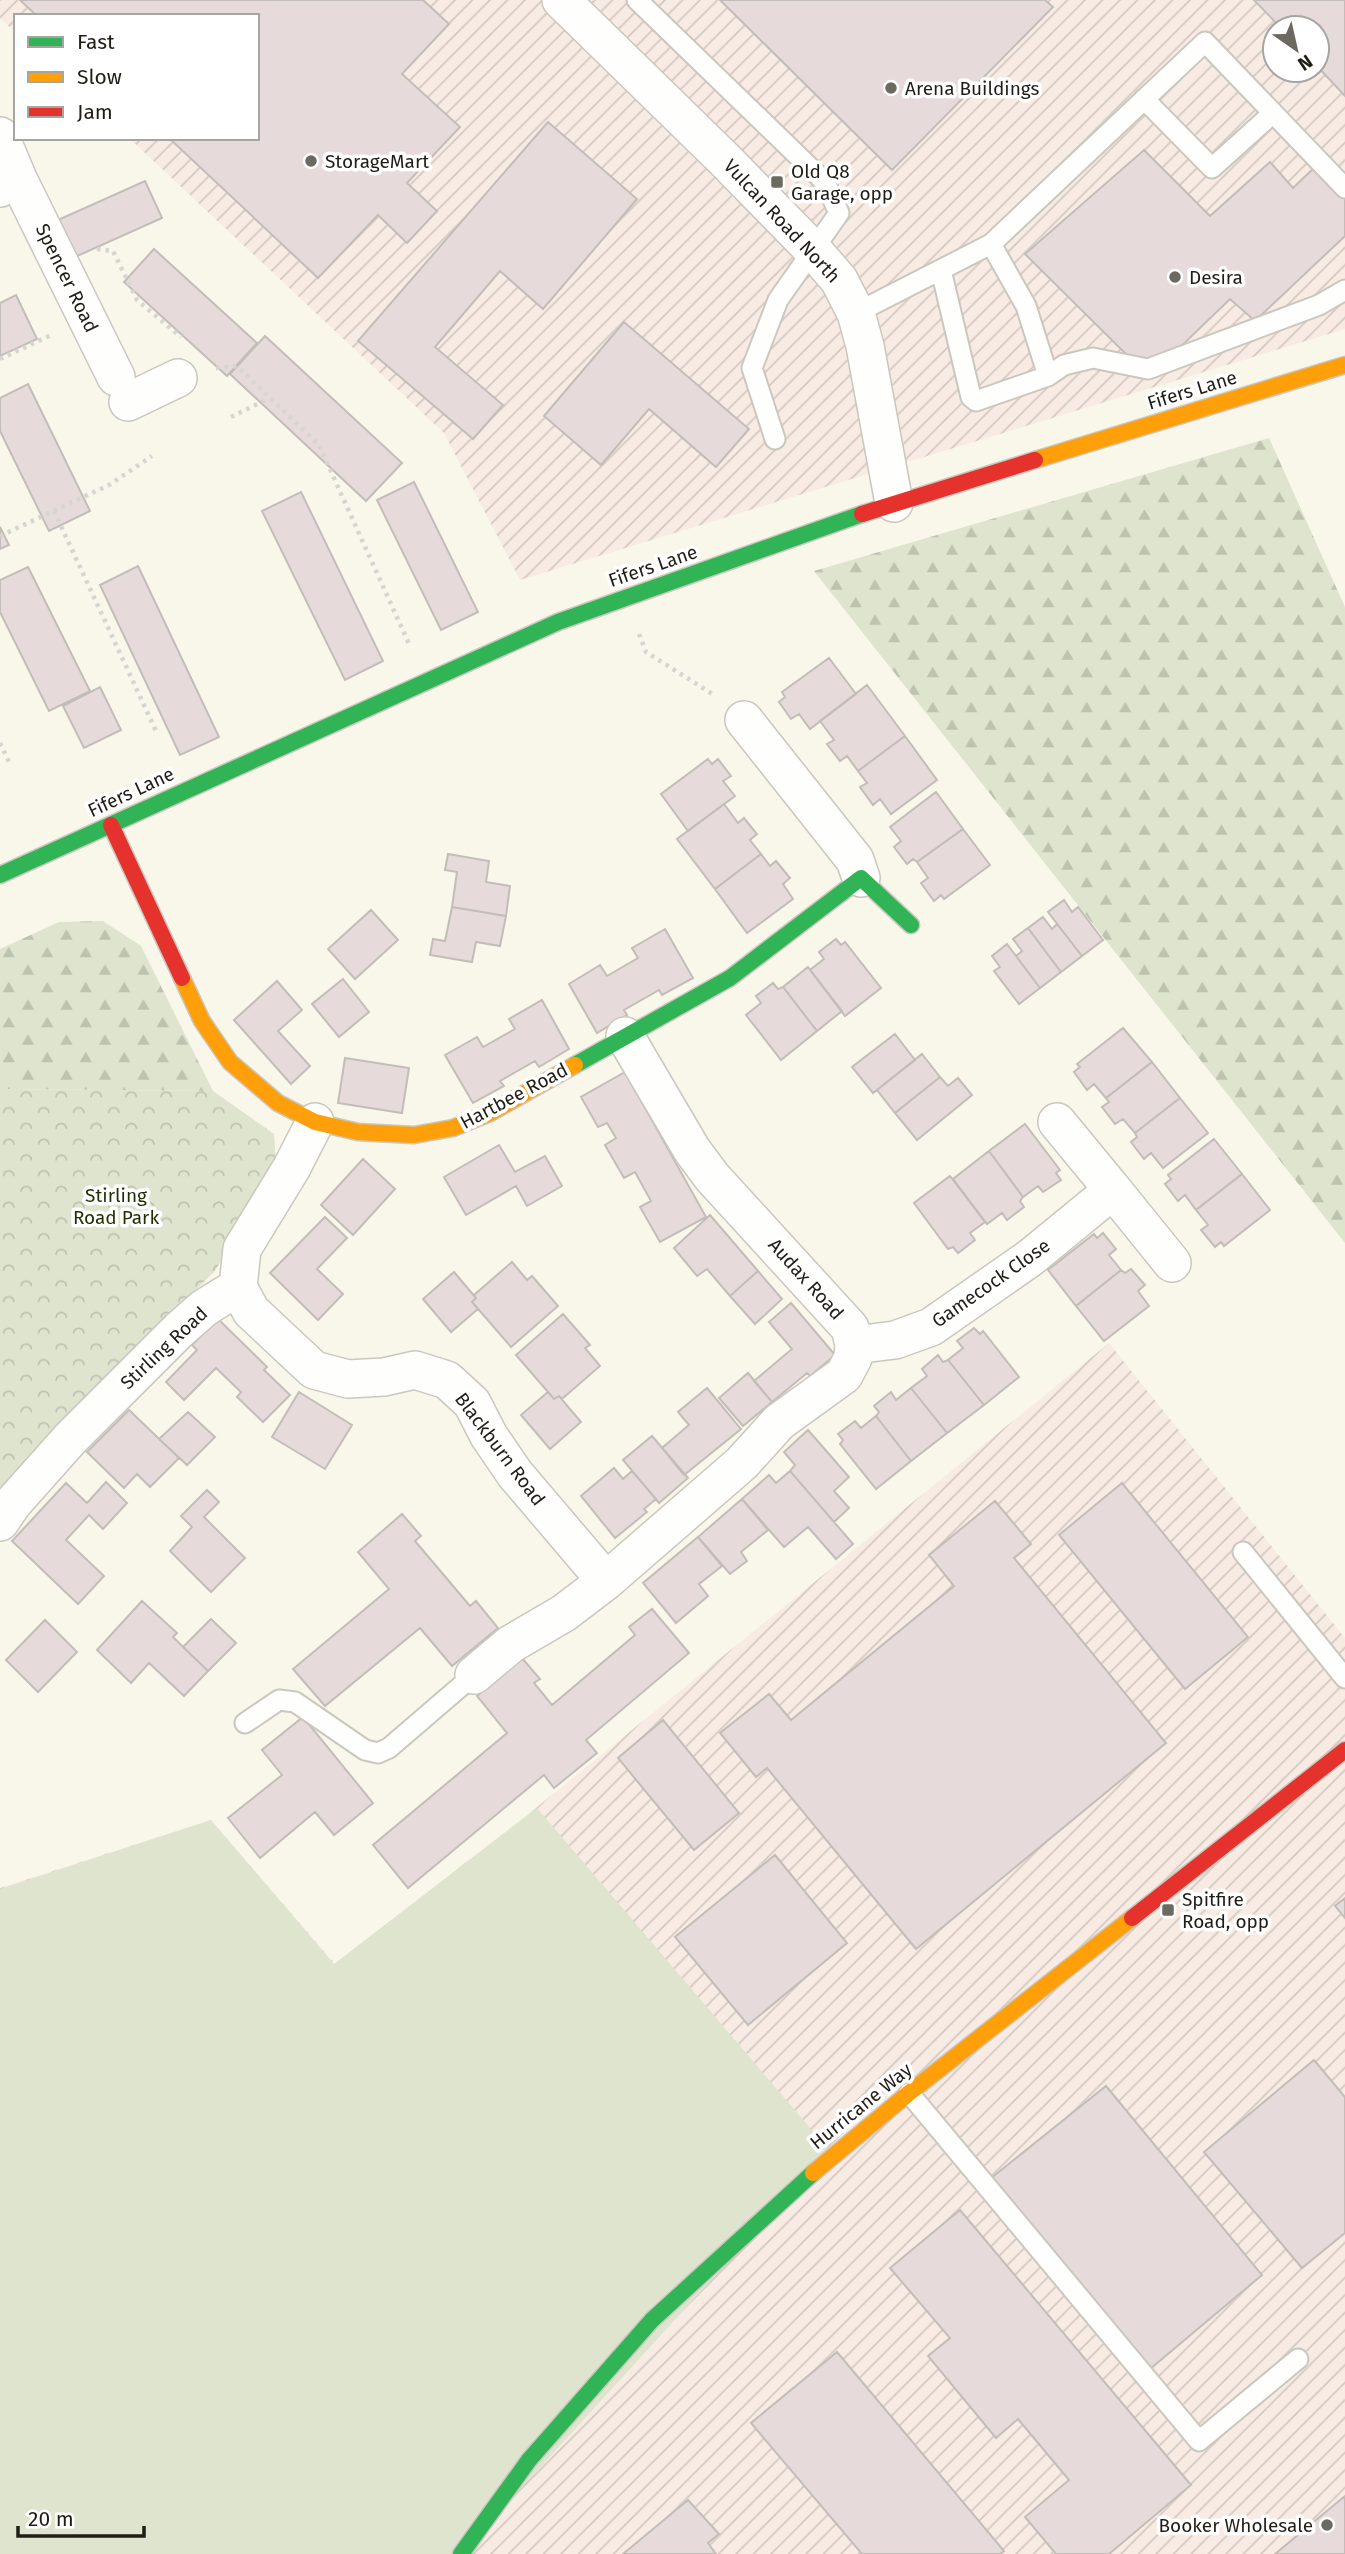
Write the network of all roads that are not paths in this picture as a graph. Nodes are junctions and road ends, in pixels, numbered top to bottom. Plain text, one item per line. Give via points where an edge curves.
1 (561, 0) edge
2 (637, 0) edge
3 (1144, 99) junction
4 (1273, 113) junction
5 (0, 136) edge
6 (9, 183) edge
7 (1345, 188) edge
8 (991, 244) junction
9 (813, 250) junction
10 (941, 270) junction
11 (1345, 290) edge
12 (856, 313) junction
13 (1345, 365) edge
14 (1048, 376) junction
15 (178, 378) dead end
16 (775, 439) dead end
17 (894, 503) junction
18 (744, 720) road end
19 (111, 825) junction
20 (0, 875) edge
21 (860, 878) junction
22 (911, 925) dead end
23 (625, 1036) junction
24 (314, 1122) junction
25 (1056, 1122) dead end
26 (1113, 1190) junction
27 (1172, 1263) dead end
28 (238, 1287) junction
29 (854, 1345) junction
30 (0, 1522) edge
31 (1243, 1552) dead end
32 (606, 1581) junction
33 (474, 1675) joint
34 (1345, 1678) edge
35 (245, 1723) dead end
36 (1345, 1750) edge
37 (909, 2093) junction
38 (1298, 2360) dead end
39 (461, 2554) edge

1 - 9 street, Vulcan Road North
2 - 9 lane via 825,182 839,213
3 - 4 lane via 1212,168
3 - 4 lane via 1205,42
3 - 8 lane
4 - 7 lane
5 - 6 street, Spencer Road
6 - 15 street, Spencer Road via 51,245 122,390
8 - 10 lane
8 - 14 lane via 1026,306
9 - 12 street, Vulcan Road North via 839,280
9 - 16 lane via 778,300 752,368
10 - 12 lane
10 - 14 lane via 971,397 976,401
11 - 14 lane via 1297,314 1148,369 1093,358 1065,365
12 - 17 street, Vulcan Road North
13 - 17 street, Fifers Lane
17 - 19 street, Fifers Lane via 558,622
18 - 21 street via 855,860
19 - 20 street, Fifers Lane
19 - 24 street, Hartbee Road via 216,1042 230,1062 278,1103
21 - 22 street
21 - 23 street, Hartbee Road via 730,978
23 - 24 street, Hartbee Road via 489,1113 453,1128 414,1135 358,1132
23 - 29 street, Audax Road via 712,1177 850,1328
24 - 28 street via 242,1249
25 - 26 street
26 - 27 street
26 - 29 street, Gamecock Close via 1030,1258 931,1326 895,1340
28 - 30 street, Stirling Road via 179,1330 70,1438
28 - 32 street, Blackburn Road via 251,1311 314,1370 348,1379 415,1370 447,1380 472,1403 514,1474
29 - 32 street via 844,1375 779,1422 742,1463
31 - 34 lane
32 - 33 street via 511,1644
33 - 35 lane via 378,1753 365,1750 295,1703 279,1700
36 - 37 street, Hurricane Way
37 - 38 lane via 1199,2441
37 - 39 street, Hurricane Way via 797,2186 652,2320 529,2460

